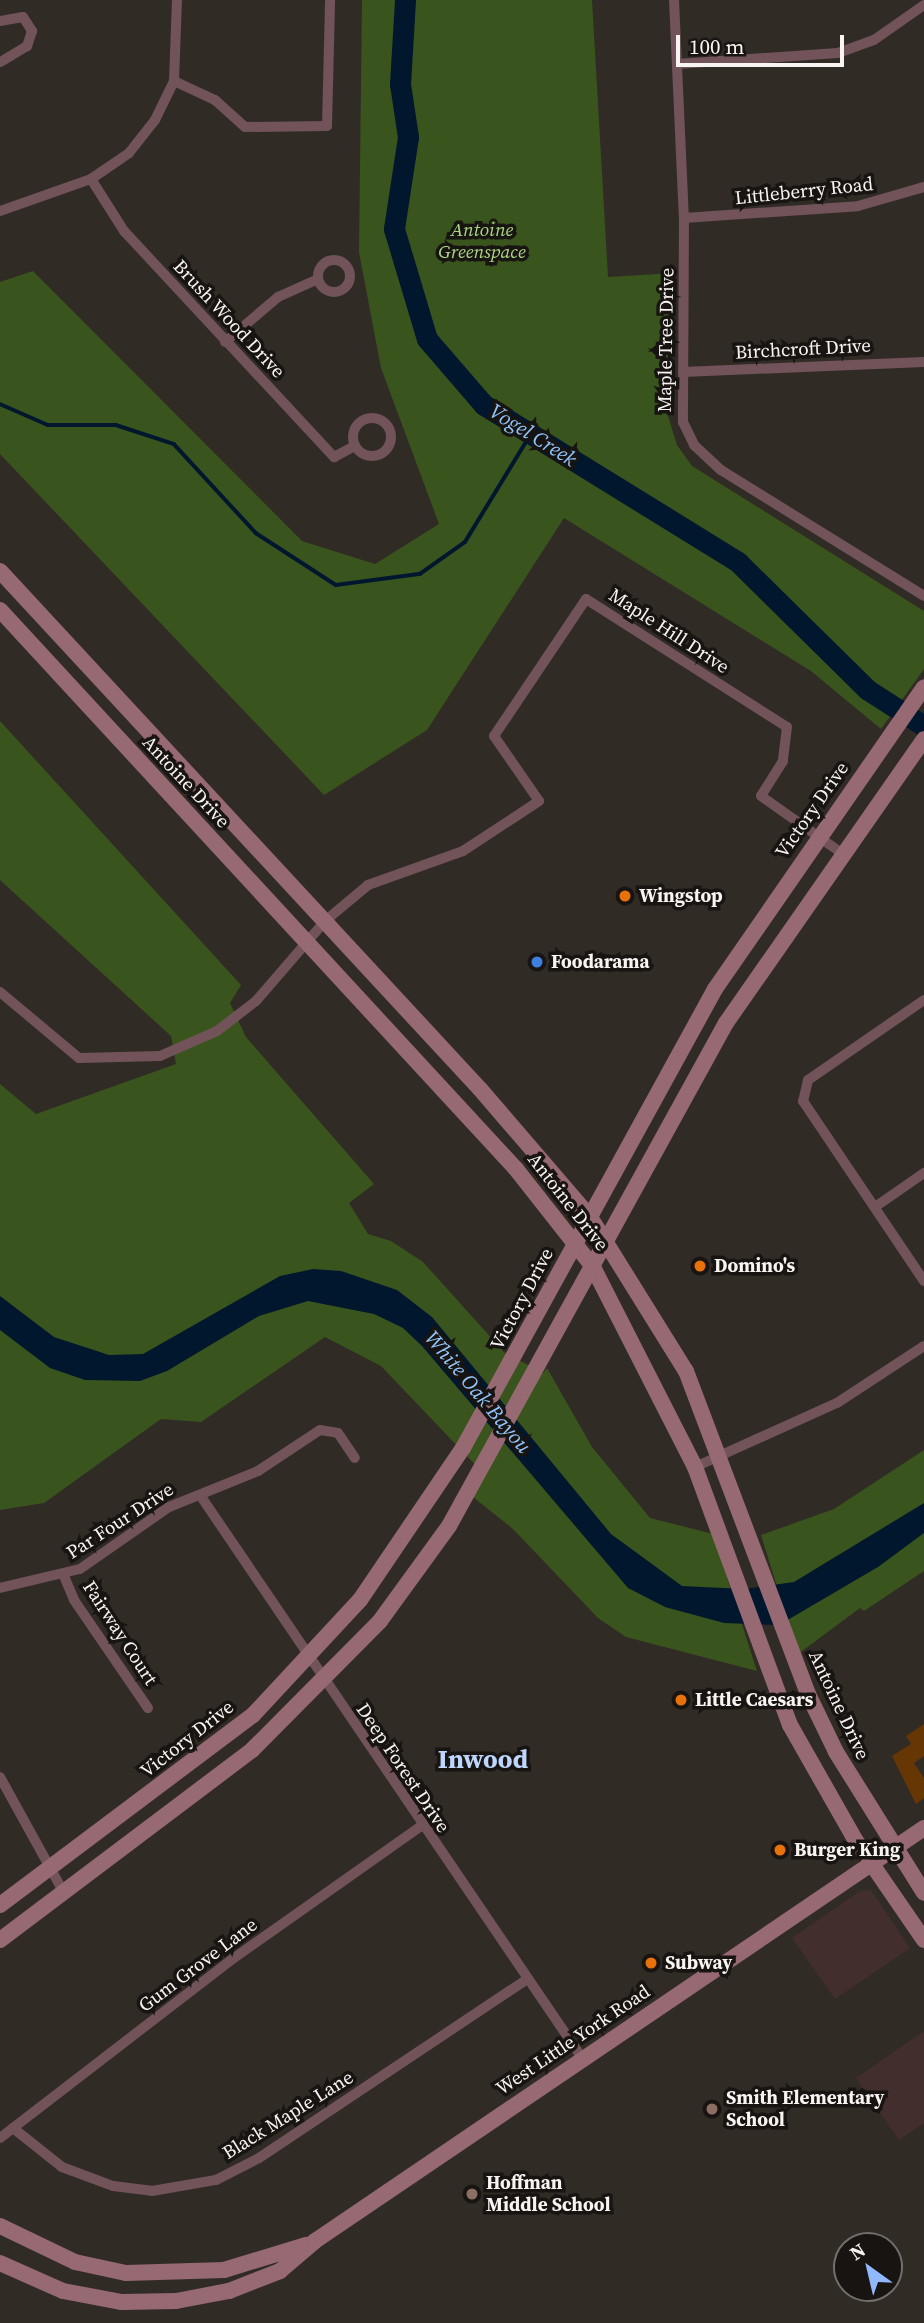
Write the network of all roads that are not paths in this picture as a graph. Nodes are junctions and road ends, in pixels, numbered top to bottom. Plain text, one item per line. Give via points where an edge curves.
1 (177, 0) edge
2 (330, 0) edge
3 (674, 0) edge
4 (924, 5) edge
5 (0, 21) edge
6 (0, 62) edge
7 (677, 64) junction
8 (174, 81) junction
9 (91, 179) junction
10 (924, 187) edge
11 (0, 211) edge
12 (684, 218) junction
13 (318, 279) dead end
14 (226, 342) junction
15 (924, 362) edge
16 (683, 372) junction
17 (355, 446) dead end
18 (0, 571) edge
19 (17, 590) junction
20 (924, 596) edge
21 (0, 608) edge
22 (920, 693) edge
23 (922, 742) edge
24 (172, 755) junction
25 (150, 774) junction
26 (820, 837) junction
27 (843, 854) junction
28 (325, 921) junction
29 (305, 943) junction
30 (0, 992) edge
31 (924, 1000) edge
32 (433, 1039) junction
33 (415, 1061) junction
34 (671, 1070) junction
35 (695, 1080) junction
36 (924, 1173) edge
37 (875, 1207) junction
38 (590, 1217) junction
39 (607, 1242) junction
40 (575, 1244) junction
41 (593, 1267) junction
42 (924, 1281) edge
43 (924, 1346) edge
44 (722, 1455) junction
45 (355, 1458) dead end
46 (695, 1467) junction
47 (200, 1495) junction
48 (423, 1514) junction
49 (449, 1526) junction
50 (64, 1576) junction
51 (0, 1588) edge
52 (308, 1659) junction
53 (322, 1680) junction
54 (148, 1708) dead end
55 (0, 1777) edge
56 (421, 1826) junction
57 (924, 1828) edge
58 (893, 1849) junction
59 (872, 1864) junction
60 (49, 1869) junction
61 (64, 1893) junction
62 (924, 1894) edge
63 (0, 1905) edge
64 (0, 1940) edge
65 (924, 1940) edge
66 (527, 1979) junction
67 (582, 2058) junction
68 (13, 2128) junction
69 (0, 2138) edge
70 (0, 2226) edge
71 (281, 2262) junction
72 (0, 2263) edge
73 (200, 2273) junction
74 (204, 2295) junction

1 - 8 street
2 - 8 street via 327,126 245,127 215,100
3 - 7 street, Maple Tree Drive
4 - 7 street via 874,40 838,53
5 - 6 street via 23,17 32,31 27,46
7 - 12 street, Maple Tree Drive
8 - 9 street via 155,120 129,153
9 - 11 street
9 - 14 street, Brush Wood Drive via 124,231
10 - 12 street, Littleberry Road via 858,206
12 - 16 street, Maple Tree Drive
13 - 14 street via 278,296
14 - 17 street, Brush Wood Drive via 334,457
15 - 16 street, Birchcroft Drive
16 - 20 street, Maple Tree Drive via 683,422 705,457
18 - 19 main road, Antoine Drive
19 - 21 main road
19 - 24 main road, Antoine Drive
21 - 25 main road, Antoine Drive
22 - 26 main road, Victory Drive
23 - 27 main road
24 - 25 main road
24 - 28 main road, Antoine Drive
25 - 29 main road, Antoine Drive
26 - 27 street, Maple Hill Drive
26 - 28 street, Maple Hill Drive via 761,796 783,761 787,727 586,599 494,736 538,801 463,851 368,886
26 - 34 main road, Victory Drive via 736,955
27 - 35 main road via 764,965
28 - 29 street
28 - 32 main road, Antoine Drive
29 - 30 street via 256,1001 217,1031 160,1056 79,1058
29 - 33 main road, Antoine Drive
31 - 37 street via 808,1080 803,1101
32 - 33 main road
32 - 38 main road, Antoine Drive
33 - 40 main road, Antoine Drive via 516,1169
34 - 35 main road
34 - 38 main road, Victory Drive
35 - 39 main road
36 - 37 street
37 - 42 street
38 - 39 main road, Antoine Drive
38 - 40 main road, Victory Drive
39 - 41 main road
39 - 44 main road, Antoine Drive via 683,1365
40 - 41 main road, Antoine Drive
40 - 48 main road, Victory Drive
41 - 46 main road, Antoine Drive
41 - 49 main road
43 - 44 street via 837,1403
44 - 46 street
44 - 58 main road, Antoine Drive via 783,1631 835,1752
45 - 47 street, Par Four Drive via 338,1433 320,1430 258,1471
46 - 59 main road, Antoine Drive via 790,1725
47 - 50 street, Par Four Drive via 169,1507
47 - 52 street, Deep Forest Drive
48 - 49 main road
48 - 52 main road, Victory Drive
49 - 53 main road via 380,1621
50 - 51 street, Par Four Drive
50 - 54 street, Fairway Court via 74,1600
52 - 53 street, Deep Forest Drive
52 - 60 main road, Victory Drive via 253,1715
53 - 56 street, Deep Forest Drive
53 - 61 main road via 252,1750
55 - 60 street
56 - 66 street, Deep Forest Drive
56 - 68 street, Gum Grove Lane via 234,1958
57 - 58 main road, West Little York Road
58 - 59 main road, West Little York Road
58 - 62 main road, Antoine Drive
59 - 65 main road, Antoine Drive
59 - 67 main road, West Little York Road
60 - 61 street
60 - 63 main road, Victory Drive
61 - 64 main road
66 - 67 street, Deep Forest Drive
66 - 68 street, Black Maple Lane via 259,2158 216,2180 152,2191 113,2186 52,2162
67 - 71 main road, West Little York Road
68 - 69 street, Gum Grove Lane
70 - 73 main road, West Little York Road via 75,2262 126,2273
71 - 73 main road, West Little York Road
71 - 74 main road, West Little York Road
72 - 74 main road, West Little York Road via 63,2291 122,2302
73 - 74 main road

